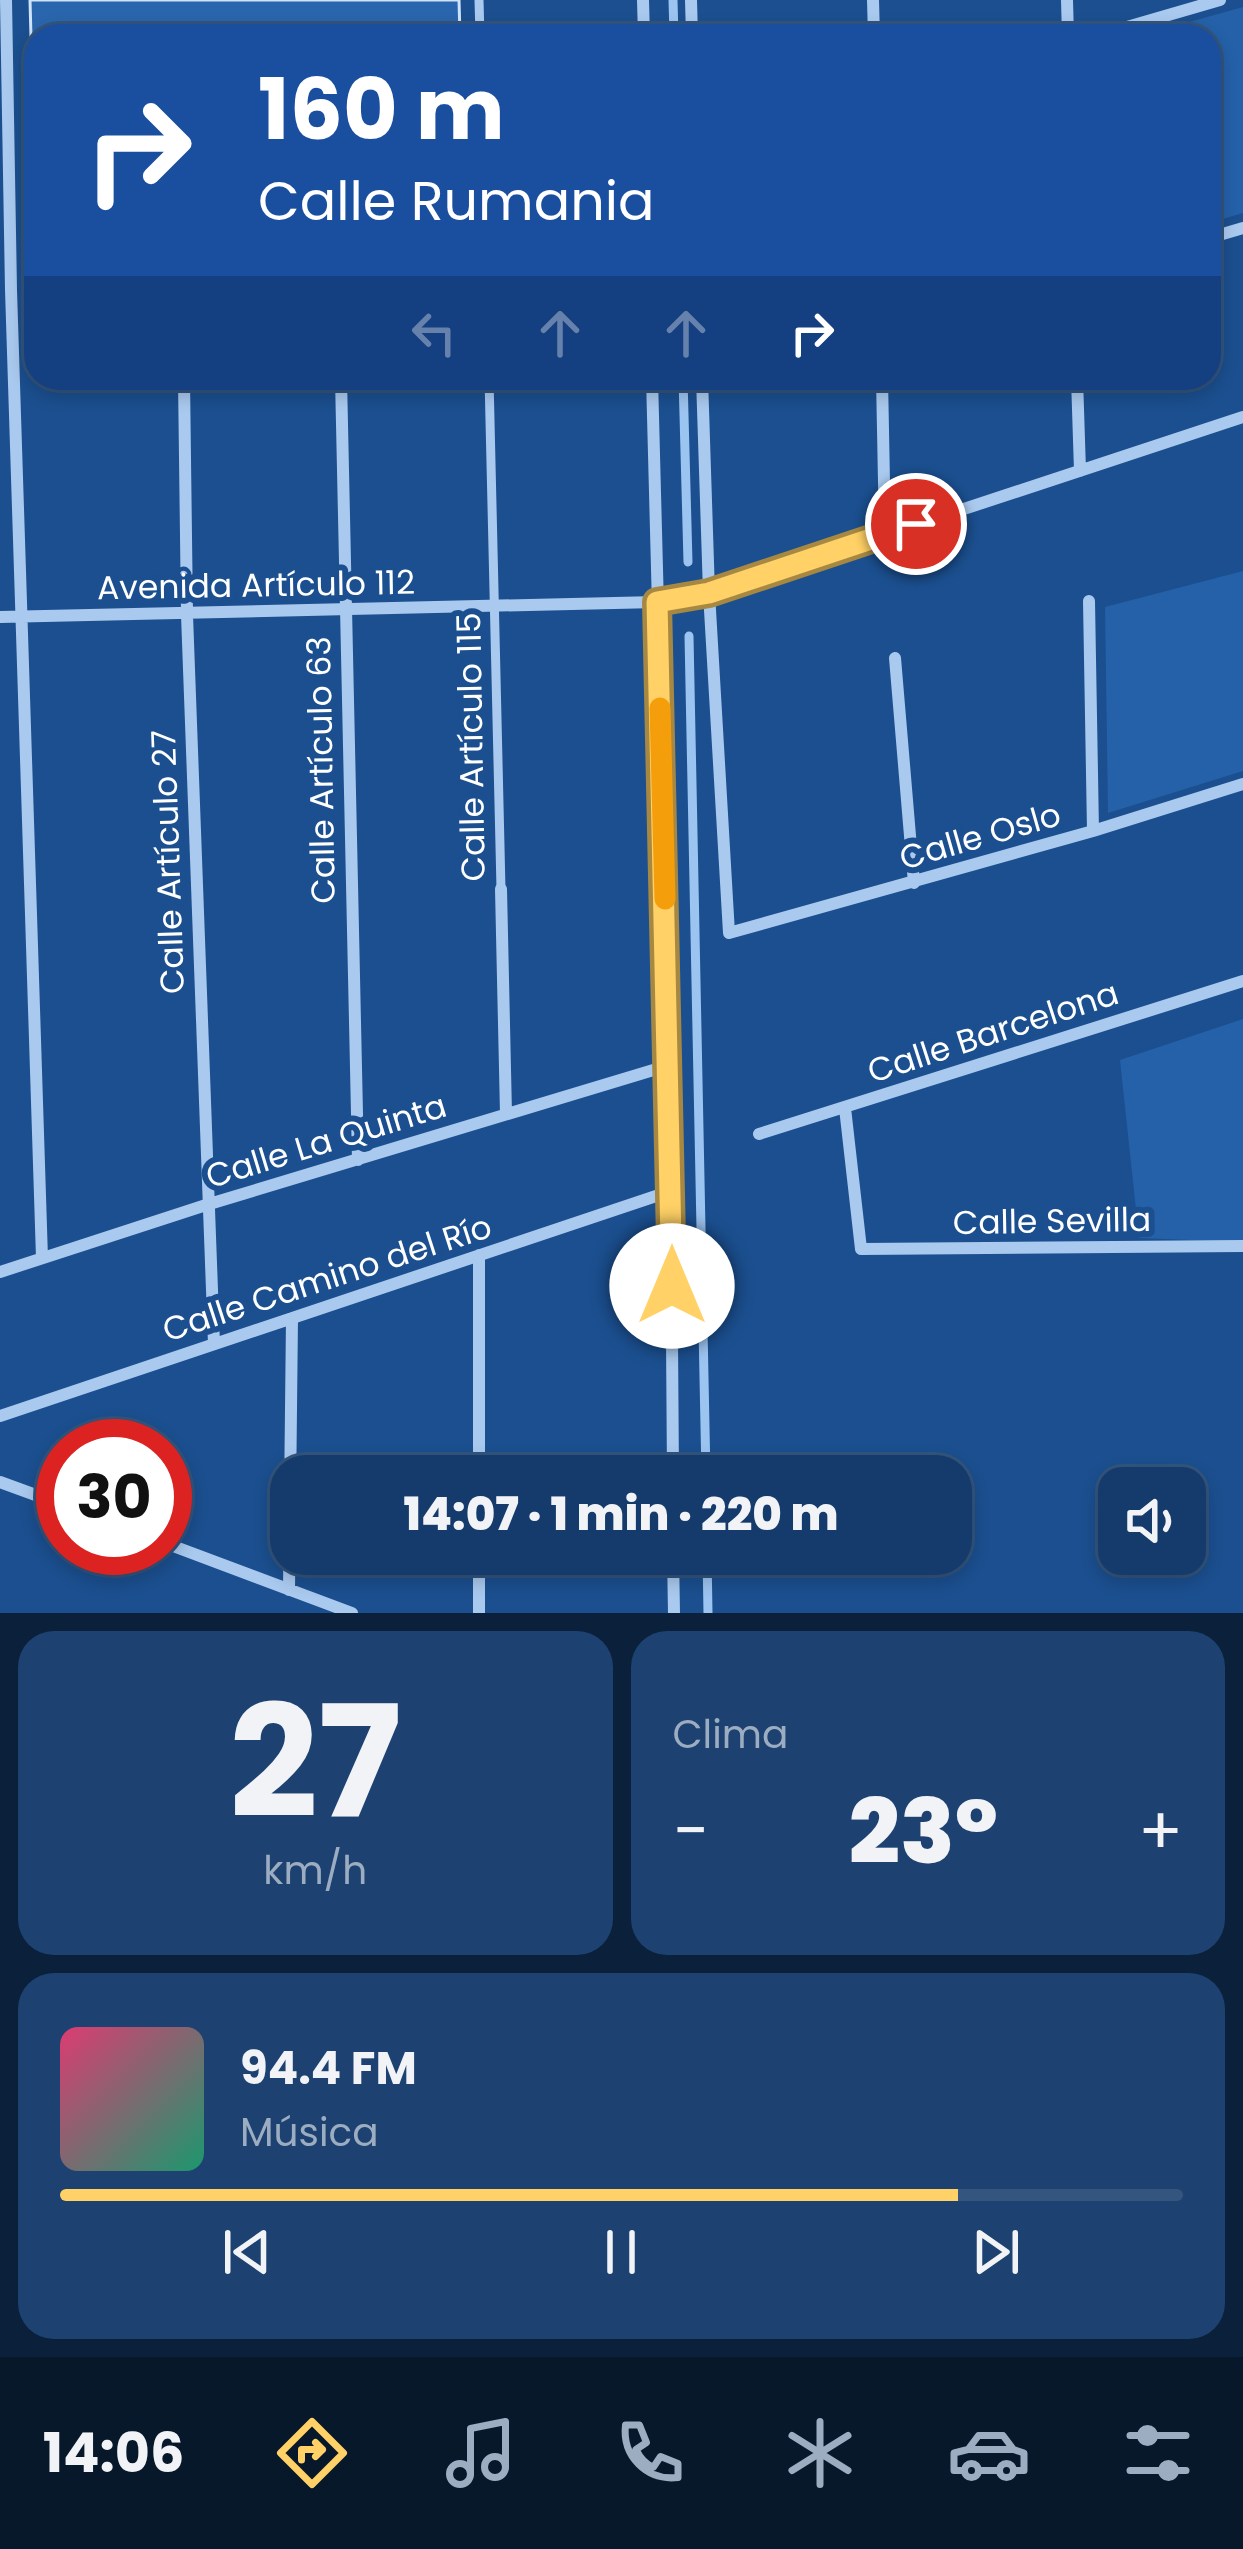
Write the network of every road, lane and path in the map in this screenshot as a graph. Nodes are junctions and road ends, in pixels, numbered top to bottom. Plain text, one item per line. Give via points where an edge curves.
1 (5, 0) edge
2 (1220, 0) edge
3 (1137, 24) edge
4 (5, 291) edge
5 (184, 390) edge
6 (341, 390) edge
7 (489, 390) edge
8 (652, 390) edge
9 (702, 390) edge
10 (882, 390) edge
11 (1077, 390) edge
12 (1243, 417) edge
13 (1080, 471) junction
14 (885, 534) junction
15 (709, 593) junction
16 (1088, 601) dead end
17 (657, 602) junction
18 (494, 606) junction
19 (345, 610) junction
20 (187, 615) junction
21 (0, 617) edge
22 (22, 617) junction
23 (895, 658) dead end
24 (1243, 784) edge
25 (1094, 831) junction
26 (914, 884) junction
27 (501, 889) joint
28 (1243, 981) edge
29 (670, 1065) junction
30 (844, 1108) junction
31 (506, 1114) junction
32 (759, 1134) dead end
33 (358, 1160) junction
34 (671, 1191) junction
35 (206, 1205) junction
36 (1243, 1246) edge
37 (479, 1256) junction
38 (42, 1258) junction
39 (0, 1272) edge
40 (292, 1318) junction
41 (214, 1344) junction
42 (0, 1416) edge
43 (479, 1455) edge
44 (673, 1455) edge
45 (0, 1482) edge
46 (36, 1495) edge
47 (192, 1553) edge
48 (479, 1575) edge
49 (674, 1575) edge
50 (289, 1589) junction
51 (352, 1613) edge
52 (479, 1613) edge
53 (674, 1613) edge

1 - 4 street
2 - 3 street
4 - 22 street
5 - 20 street, Calle Artículo 27
6 - 19 street, Calle Artículo 63
7 - 18 lane, Calle Artículo 115
8 - 17 street
9 - 15 street
10 - 14 street
11 - 13 street
12 - 13 street, Avenida Artículo 112
13 - 14 street, Avenida Artículo 112
14 - 15 street, Avenida Artículo 112
15 - 17 street, Avenida Artículo 112
15 - 26 street, Calle Oslo via 729,933
16 - 25 street
17 - 18 street, Avenida Artículo 112
17 - 29 street
18 - 19 street, Avenida Artículo 112
18 - 27 lane, Calle Artículo 115
19 - 20 street, Avenida Artículo 112
19 - 33 street, Calle Artículo 63
20 - 22 street, Avenida Artículo 112
20 - 35 street, Calle Artículo 27
21 - 22 street, Avenida Artículo 112
22 - 38 street
23 - 26 street
24 - 25 street, Calle Oslo
25 - 26 street, Calle Oslo
27 - 31 street, Calle Artículo 115
28 - 30 street, Calle Barcelona
29 - 31 street, Calle La Quinta
29 - 34 street
30 - 32 street, Calle Barcelona
30 - 36 street, Calle Sevilla via 861,1250
31 - 33 street, Calle La Quinta
33 - 35 street, Calle La Quinta
34 - 37 street, Calle Camino del Río
34 - 44 street
35 - 38 street, Calle La Quinta
35 - 41 street, Calle Artículo 27
37 - 40 street, Calle Camino del Río
37 - 43 street
38 - 39 street, Calle La Quinta
40 - 41 street, Calle Camino del Río
40 - 50 street
41 - 42 street, Calle Camino del Río
45 - 46 street
47 - 50 street
48 - 52 street
49 - 53 street
50 - 51 street

